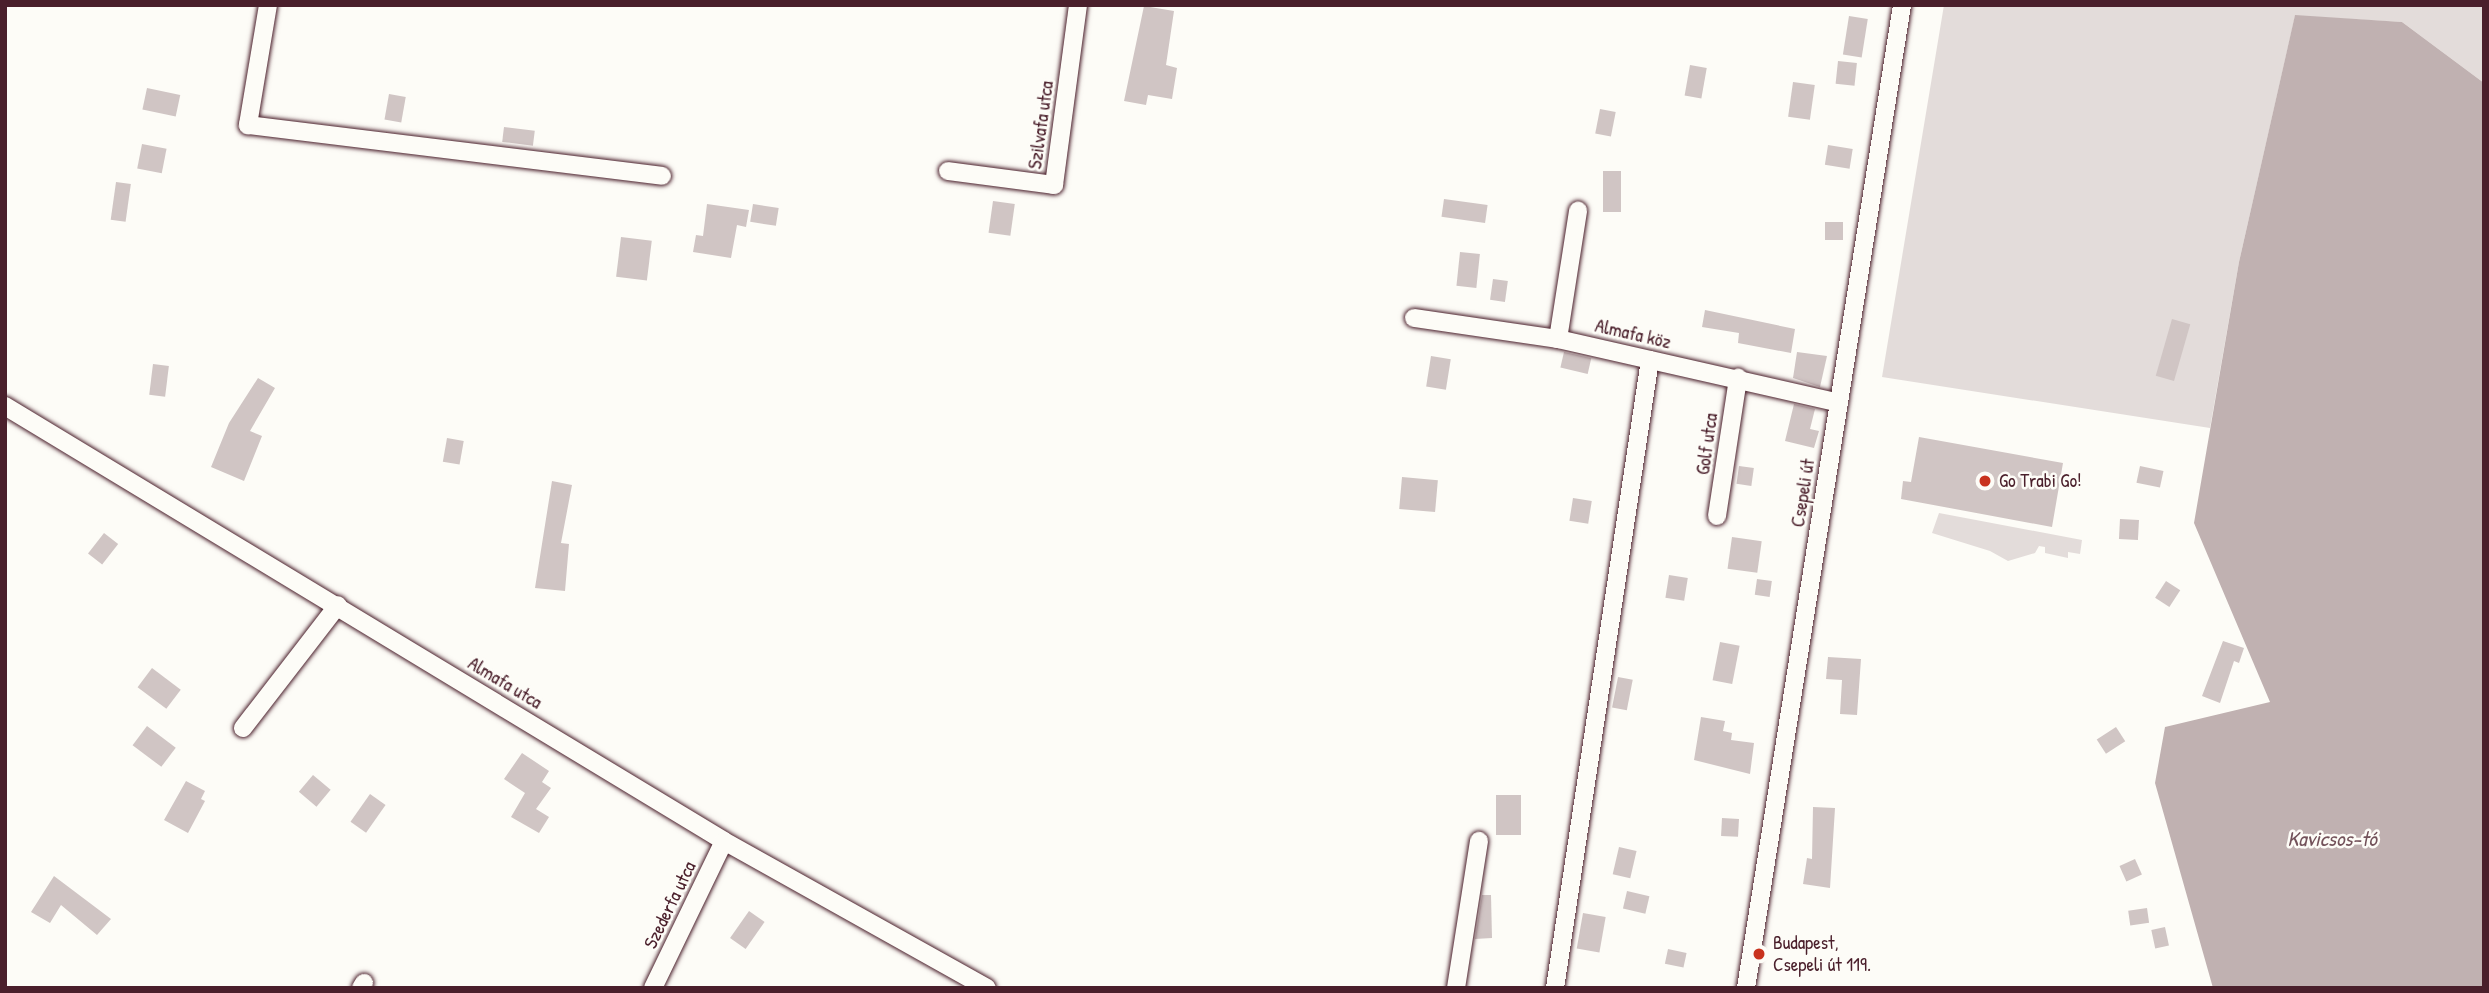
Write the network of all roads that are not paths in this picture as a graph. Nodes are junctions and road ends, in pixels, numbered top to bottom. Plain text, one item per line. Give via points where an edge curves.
1 (268, 5) edge
2 (1078, 5) edge
3 (1902, 5) edge
4 (948, 171) dead end
5 (663, 176) dead end
6 (1578, 211) dead end
7 (1414, 318) dead end
8 (1558, 338) junction
9 (1650, 360) junction
10 (1738, 379) junction
11 (1839, 404) junction
12 (5, 406) edge
13 (1717, 516) dead end
14 (338, 605) junction
15 (243, 728) dead end
16 (724, 841) junction
17 (1479, 841) dead end
18 (653, 988) edge
19 (987, 988) edge
20 (1456, 988) edge
21 (1555, 988) edge
22 (1746, 988) edge

1 - 5 street via 248,125
2 - 4 street, Szilvafa utca via 1054,185
3 - 11 street, Csepeli út
6 - 8 street
7 - 8 street, Almafa köz
8 - 9 street, Almafa köz
9 - 10 street, Almafa köz
9 - 21 street
10 - 11 street, Almafa köz
10 - 13 street, Golf utca
11 - 22 street, Csepeli út
12 - 14 street, Almafa utca
14 - 15 street
14 - 16 street, Almafa utca
16 - 18 street, Szederfa utca
16 - 19 street, Almafa utca
17 - 20 street

